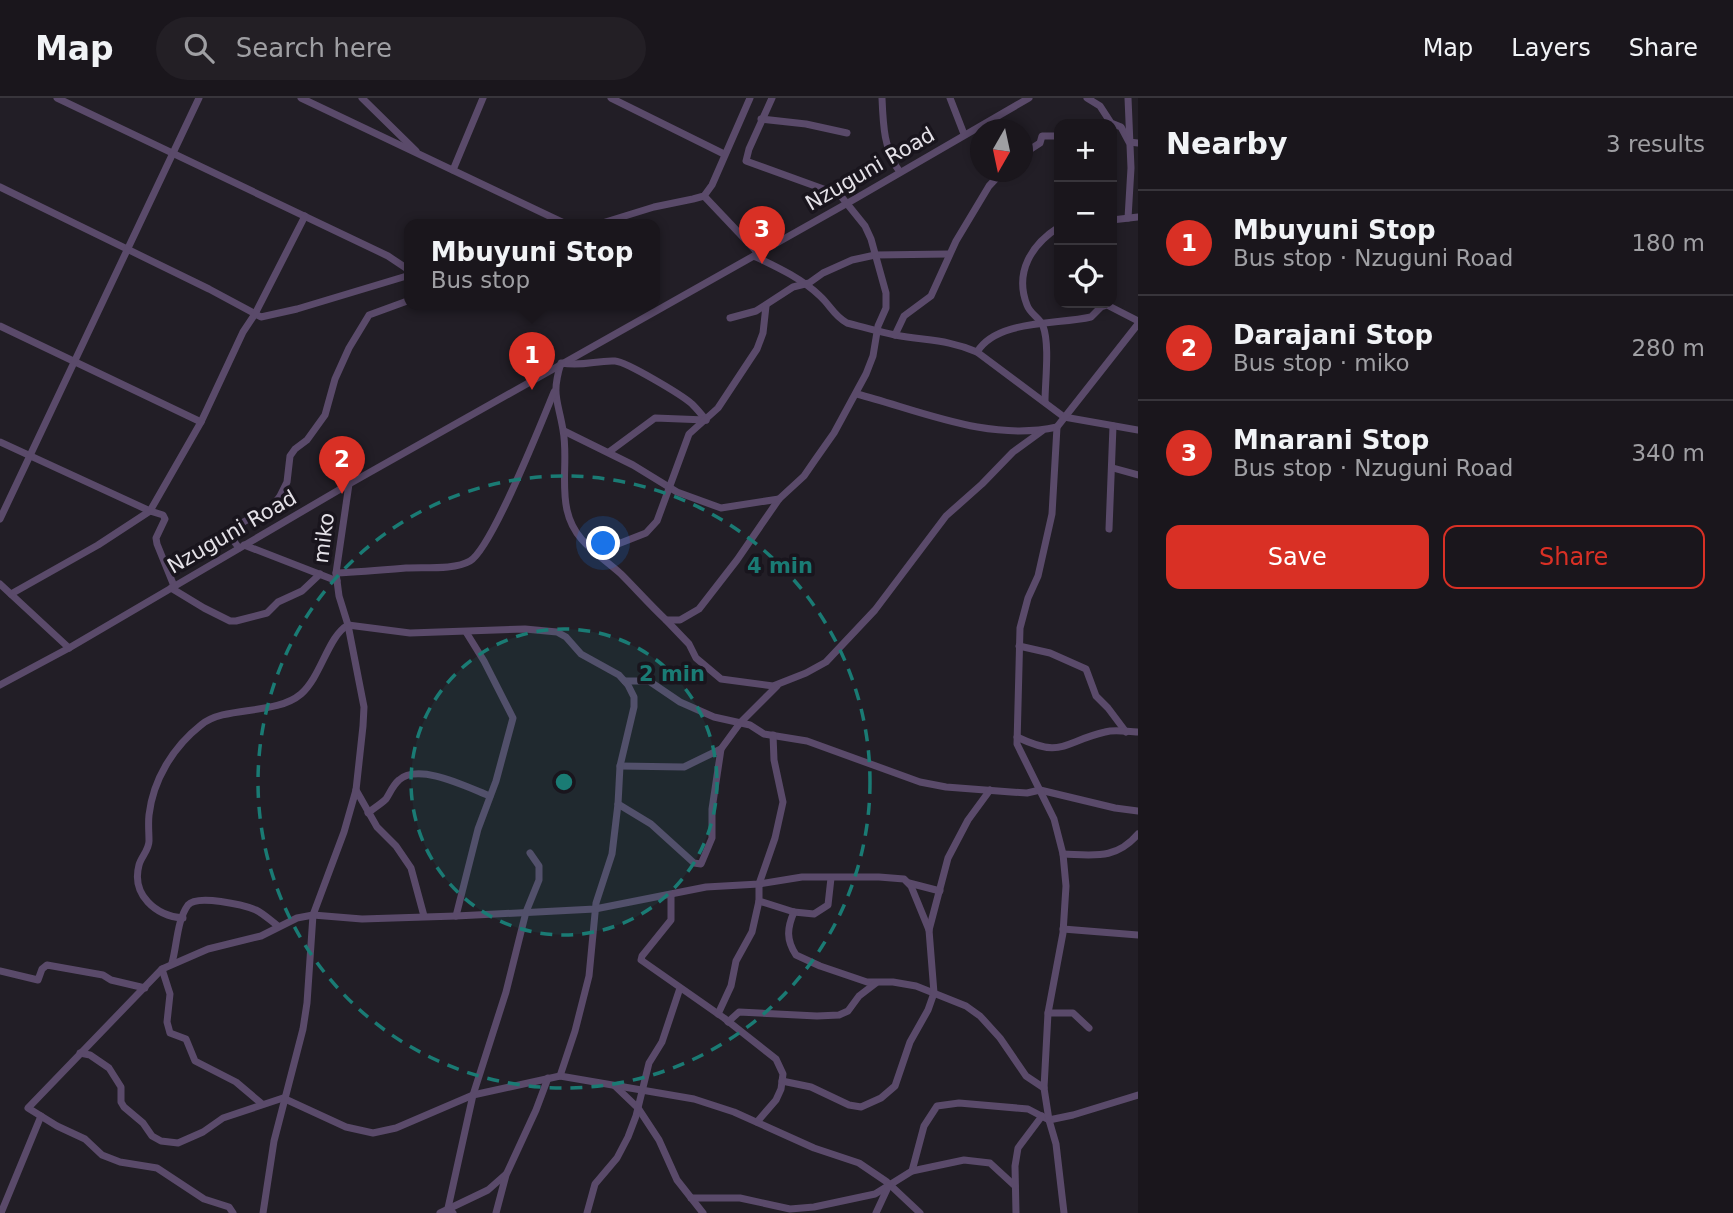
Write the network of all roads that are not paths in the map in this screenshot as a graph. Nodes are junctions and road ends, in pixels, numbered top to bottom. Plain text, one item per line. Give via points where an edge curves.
1 (57, 98) edge
2 (199, 98) edge
3 (301, 98) edge
4 (362, 98) edge
5 (482, 98) edge
6 (611, 98) edge
7 (750, 98) edge
8 (772, 98) edge
9 (882, 98) edge
10 (950, 98) edge
11 (1029, 98) edge
12 (1087, 98) edge
13 (1128, 98) edge
14 (1128, 115) junction
15 (761, 119) junction
16 (1107, 119) edge
17 (1117, 120) edge
18 (1117, 126) edge
19 (847, 133) dead end
20 (964, 134) junction
21 (1054, 136) edge
22 (1129, 142) junction
23 (1138, 143) edge
24 (1033, 148) edge
25 (173, 153) junction
26 (419, 154) junction
27 (724, 154) junction
28 (453, 170) junction
29 (900, 172) junction
30 (994, 182) edge
31 (0, 187) edge
32 (704, 196) junction
33 (846, 204) junction
34 (305, 216) junction
35 (1138, 217) edge
36 (1128, 218) junction
37 (556, 219) edge
38 (614, 219) edge
39 (1117, 219) edge
40 (1054, 230) edge
41 (127, 251) junction
42 (756, 254) junction
43 (949, 254) junction
44 (875, 255) junction
45 (404, 267) edge
46 (404, 276) edge
47 (805, 285) junction
48 (404, 302) edge
49 (766, 306) junction
50 (660, 308) edge
51 (656, 310) edge
52 (255, 314) junction
53 (730, 318) dead end
54 (1138, 322) edge
55 (1042, 324) junction
56 (0, 326) edge
57 (877, 331) junction
58 (895, 335) junction
59 (977, 352) junction
60 (73, 361) junction
61 (561, 363) junction
62 (554, 392) junction
63 (857, 394) junction
64 (1045, 402) junction
65 (1064, 417) junction
66 (706, 421) junction
67 (201, 422) junction
68 (1113, 426) junction
69 (1057, 427) junction
70 (1138, 430) edge
71 (564, 431) junction
72 (1042, 431) junction
73 (0, 442) edge
74 (609, 452) junction
75 (30, 455) junction
76 (1113, 468) junction
77 (1138, 475) edge
78 (349, 484) junction
79 (668, 487) junction
80 (779, 499) junction
81 (150, 511) junction
82 (0, 519) edge
83 (1109, 529) dead end
84 (241, 546) junction
85 (595, 553) junction
86 (320, 574) junction
87 (337, 577) junction
88 (172, 587) junction
89 (4, 589) edge
90 (666, 620) junction
91 (348, 625) junction
92 (466, 632) junction
93 (1019, 646) junction
94 (69, 648) junction
95 (625, 681) junction
96 (0, 685) edge
97 (778, 685) junction
98 (740, 723) junction
99 (1126, 732) junction
100 (1138, 732) edge
101 (773, 735) junction
102 (1017, 737) junction
103 (721, 749) junction
104 (620, 766) junction
105 (356, 790) junction
106 (990, 790) junction
107 (1040, 790) junction
108 (490, 796) junction
109 (618, 804) junction
110 (1138, 811) edge
111 (368, 813) junction
112 (1138, 835) edge
113 (530, 853) dead end
114 (1063, 855) junction
115 (831, 878) junction
116 (908, 882) junction
117 (759, 884) junction
118 (940, 891) junction
119 (671, 895) junction
120 (759, 901) junction
121 (595, 909) junction
122 (526, 912) junction
123 (794, 912) junction
124 (313, 915) junction
125 (424, 916) junction
126 (456, 916) junction
127 (183, 918) junction
128 (278, 926) junction
129 (929, 929) junction
130 (1063, 929) junction
131 (1138, 935) edge
132 (172, 963) junction
133 (162, 969) junction
134 (0, 971) edge
135 (876, 983) junction
136 (145, 988) junction
137 (680, 988) junction
138 (934, 993) junction
139 (1048, 1013) junction
140 (718, 1014) junction
141 (729, 1022) junction
142 (1089, 1028) dead end
143 (80, 1053) junction
144 (560, 1076) junction
145 (548, 1079) junction
146 (782, 1081) junction
147 (614, 1086) junction
148 (1044, 1088) junction
149 (642, 1090) junction
150 (473, 1095) junction
151 (1138, 1095) edge
152 (283, 1098) junction
153 (262, 1104) junction
154 (638, 1108) junction
155 (41, 1116) junction
156 (1045, 1118) junction
157 (757, 1122) junction
158 (912, 1171) junction
159 (506, 1175) junction
160 (889, 1184) junction
161 (1015, 1186) junction
162 (691, 1198) junction
163 (451, 1211) edge
164 (787, 1211) edge
165 (1, 1213) edge
166 (233, 1213) edge
167 (263, 1213) edge
168 (440, 1213) edge
169 (496, 1213) edge
170 (587, 1213) edge
171 (703, 1213) edge
172 (876, 1213) edge
173 (920, 1213) edge
174 (1016, 1213) edge
175 (1064, 1213) edge

1 - 25 street
2 - 25 street
3 - 26 street
4 - 26 street
5 - 28 street
6 - 27 street
7 - 27 street
8 - 15 street
9 - 29 street via 886,140
10 - 20 street
11 - 20 street, Nzuguni Road
12 - 16 street via 1100,106
13 - 14 street
14 - 17 street
14 - 22 street
15 - 19 street
15 - 33 street via 746,161 840,195
18 - 22 street
20 - 29 street, Nzuguni Road
21 - 24 street via 1042,136
22 - 23 street
22 - 36 street
25 - 34 street
25 - 41 street
26 - 28 street
27 - 32 street
28 - 37 street
29 - 33 street, Nzuguni Road
30 - 43 street
31 - 41 street
32 - 38 street
32 - 42 street
33 - 42 street, Nzuguni Road
33 - 44 street via 868,232
34 - 45 street
34 - 52 street
35 - 36 street
36 - 39 street
40 - 55 street via 1034,249 1024,270 1026,304
41 - 52 street
41 - 60 street
42 - 47 street
42 - 50 street, Nzuguni Road
43 - 44 street
43 - 58 street via 931,296 904,316
44 - 47 street via 843,264
44 - 57 street via 887,301
46 - 52 street via 270,316
47 - 49 street via 793,287
47 - 57 street via 839,319
48 - 84 street via 369,315 335,379 325,415 290,456 280,496 271,507 232,528 230,536
49 - 53 street
49 - 66 street via 757,349
51 - 61 street, Nzuguni Road
52 - 67 street
54 - 55 street via 1107,305 1091,317
54 - 65 street
55 - 59 street via 993,335
55 - 64 street
56 - 60 street
57 - 58 street
57 - 63 street via 873,356
58 - 59 street via 943,340
59 - 64 street
60 - 67 street
60 - 75 street
61 - 62 street
61 - 66 street via 624,363 682,396
61 - 78 street, Nzuguni Road
62 - 71 street
62 - 87 street via 499,516 470,561
63 - 72 street via 965,425
63 - 80 street via 816,460
64 - 65 street
65 - 68 street
65 - 69 street
66 - 74 street via 656,418
66 - 79 street via 689,433
67 - 81 street
68 - 70 street
68 - 76 street
69 - 72 street
69 - 93 street via 1052,514
71 - 74 street
71 - 85 street via 568,513 578,536
72 - 97 street via 1013,452 946,516 894,587 826,663
73 - 75 street
74 - 79 street
75 - 81 street
75 - 82 street
76 - 77 street
76 - 83 street
78 - 84 street, Nzuguni Road
78 - 87 street, miko
79 - 80 street via 724,509
79 - 85 street via 660,516 650,530
80 - 90 street via 699,609 680,620
81 - 88 street via 165,519 156,538
81 - 89 street via 99,545
84 - 86 street
84 - 88 street, Nzuguni Road
85 - 90 street
86 - 87 street
86 - 88 street via 267,613 236,621 204,608
87 - 91 street, miko
88 - 94 street, Nzuguni Road
89 - 94 street
90 - 97 street via 719,678
91 - 92 street via 410,633
91 - 105 street, miko via 364,707
91 - 127 street via 300,696 208,720 160,774 150,804 149,842 138,868 138,883 146,900 160,912
92 - 95 street via 557,632
92 - 108 street via 512,713
93 - 99 street via 1086,669 1096,696
93 - 102 street
94 - 96 street, Nzuguni Road
95 - 98 street via 649,681 690,708
95 - 104 street via 634,707
97 - 98 street
98 - 101 street
98 - 103 street
99 - 100 street
99 - 102 street via 1102,732 1051,749
101 - 106 street via 807,741 920,782
101 - 117 street via 783,802
102 - 107 street
103 - 104 street via 684,767
103 - 109 street via 712,838 701,864
104 - 109 street
105 - 111 street
105 - 124 street, miko
106 - 107 street
106 - 118 street via 951,849
107 - 110 street
107 - 114 street via 1054,819
108 - 111 street via 436,776 404,776
108 - 126 street
109 - 121 street via 612,854
111 - 125 street via 411,868
112 - 114 street via 1115,853
113 - 122 street via 540,870
114 - 130 street
115 - 116 street
115 - 117 street
115 - 123 street via 830,901 824,909 814,915
116 - 118 street
116 - 129 street
117 - 119 street via 706,887
117 - 120 street
118 - 129 street
119 - 121 street
119 - 137 street via 671,920 640,960
120 - 123 street
120 - 140 street via 752,932 736,961
121 - 122 street
121 - 144 street via 589,975
122 - 126 street
122 - 150 street
123 - 135 street via 788,937 796,955
124 - 125 street via 362,919
124 - 128 street
124 - 152 street, miko via 307,1003
125 - 126 street
127 - 128 street via 188,906 200,900 254,909
127 - 132 street
128 - 132 street via 261,936
129 - 138 street
130 - 131 street
130 - 139 street
132 - 133 street
133 - 136 street
133 - 153 street via 170,994 170,1033 186,1039 195,1061 236,1082
134 - 136 street via 38,980 47,965
135 - 138 street via 908,984
135 - 141 street via 839,1015 739,1012
136 - 143 street
137 - 140 street
137 - 149 street
138 - 146 street via 895,1086 881,1098 858,1107 816,1088
138 - 148 street via 980,1016 1026,1076
139 - 142 street via 1073,1013
139 - 148 street
140 - 141 street
141 - 146 street via 776,1059
143 - 153 street via 109,1068 121,1087 124,1107 161,1142 188,1139 223,1118
143 - 155 street via 28,1108
144 - 145 street
144 - 147 street
145 - 150 street
145 - 159 street
146 - 157 street via 776,1100
147 - 149 street
147 - 154 street
148 - 156 street
149 - 154 street
149 - 157 street via 704,1101
150 - 152 street via 396,1128 373,1132 346,1127
150 - 163 street
151 - 156 street via 1073,1115
152 - 153 street
152 - 167 street, miko
154 - 162 street
154 - 170 street via 621,1152 595,1184
155 - 165 street
155 - 166 street via 85,1139 103,1155 157,1168
156 - 158 street via 1028,1109 961,1103 937,1106 924,1125
156 - 161 street via 1018,1145
156 - 175 street via 1056,1144
157 - 160 street via 859,1163
158 - 160 street
158 - 161 street via 948,1162 979,1161 995,1166
159 - 163 street
159 - 169 street
160 - 164 street via 875,1194
160 - 172 street
160 - 173 street
161 - 174 street
162 - 164 street via 740,1198
162 - 171 street
163 - 168 street

